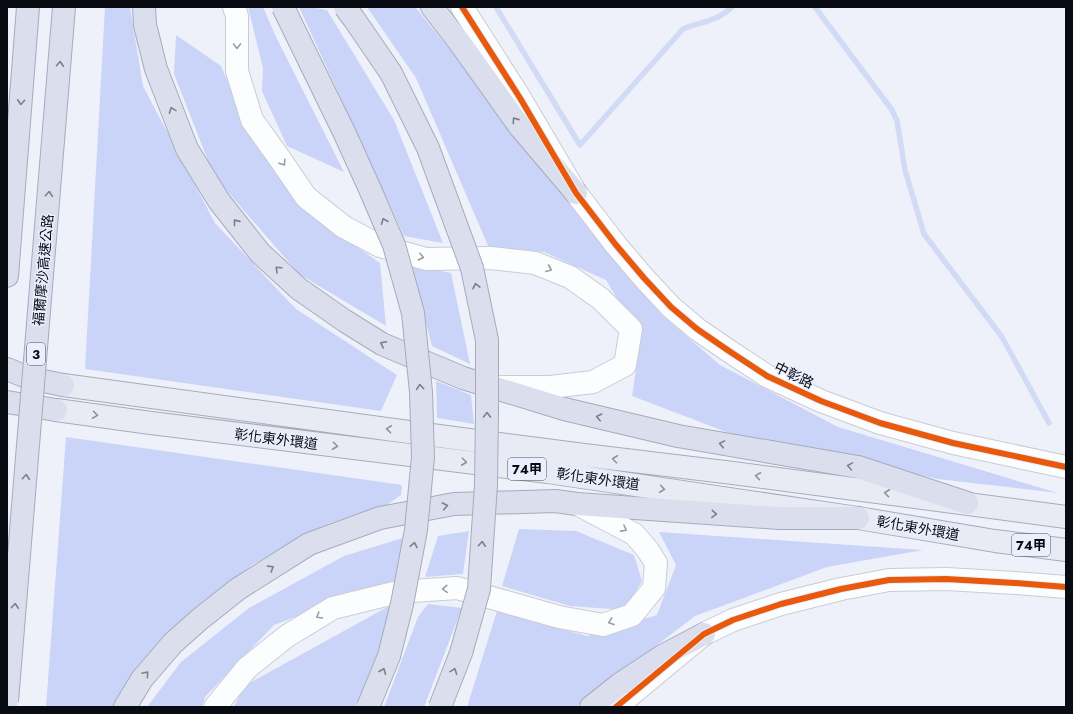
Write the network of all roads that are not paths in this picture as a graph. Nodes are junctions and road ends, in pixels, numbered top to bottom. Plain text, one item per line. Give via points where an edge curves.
1 (28, 7) edge
2 (64, 7) edge
3 (144, 7) edge
4 (234, 7) edge
5 (283, 7) edge
6 (345, 7) edge
7 (432, 7) edge
8 (462, 7) edge
9 (576, 193) junction
10 (7, 276) edge
11 (7, 369) edge
12 (7, 377) edge
13 (63, 385) junction
14 (494, 387) junction
15 (7, 402) edge
16 (7, 410) edge
17 (56, 410) junction
18 (1066, 467) edge
19 (967, 503) junction
20 (577, 504) junction
21 (1066, 517) edge
22 (858, 518) junction
23 (1066, 550) edge
24 (1066, 587) edge
25 (704, 634) junction
26 (7, 701) edge
27 (125, 707) edge
28 (215, 707) edge
29 (368, 707) edge
30 (440, 707) edge
31 (591, 707) edge
32 (616, 707) edge

1 -> 10 highway
26 -> 2 highway, 福爾摩沙高速公路 / 3, bridge
14 -> 3 highway via 463,378 382,344 299,289 260,253 219,201 187,149 156,69 145,25
4 -> 14 street via 237,16 237,71 252,120 306,197 344,227 380,246 426,259 491,258 535,263 570,277 601,299 631,330 625,365 593,382 551,387
29 -> 5 highway, bridge via 389,656 416,530 423,457 421,392 413,313 394,245 344,132
30 -> 6 highway, bridge via 461,653 479,589 486,485 487,340 472,268 428,148 391,74
9 -> 7 highway via 520,127
8 - 9 street, 中彰路
9 - 18 street, 中彰路 via 620,250 671,307 729,352 767,376 821,401 880,423 953,443
11 - 13 highway via 29,378
12 - 13 highway
19 -> 13 main road, 彰化東外環道 / 74甲 via 544,450
19 -> 14 highway via 858,468 678,436 564,408
15 - 17 highway
16 - 17 highway
17 -> 22 main road, 彰化東外環道 / 74甲 via 548,472
19 - 21 main road, 彰化東外環道 / 74甲
20 -> 22 highway via 779,518
27 -> 20 highway via 142,679 173,643 200,618 238,588 309,544 380,518 454,504 555,501
20 -> 28 street via 634,534 656,563 654,588 632,615 603,625 558,617 458,588 398,592 333,608 287,636 247,668
22 - 23 main road, 彰化東外環道 / 74甲
24 - 25 street via 946,579 889,580 780,604 733,620
25 - 31 highway via 664,655
25 - 32 street

